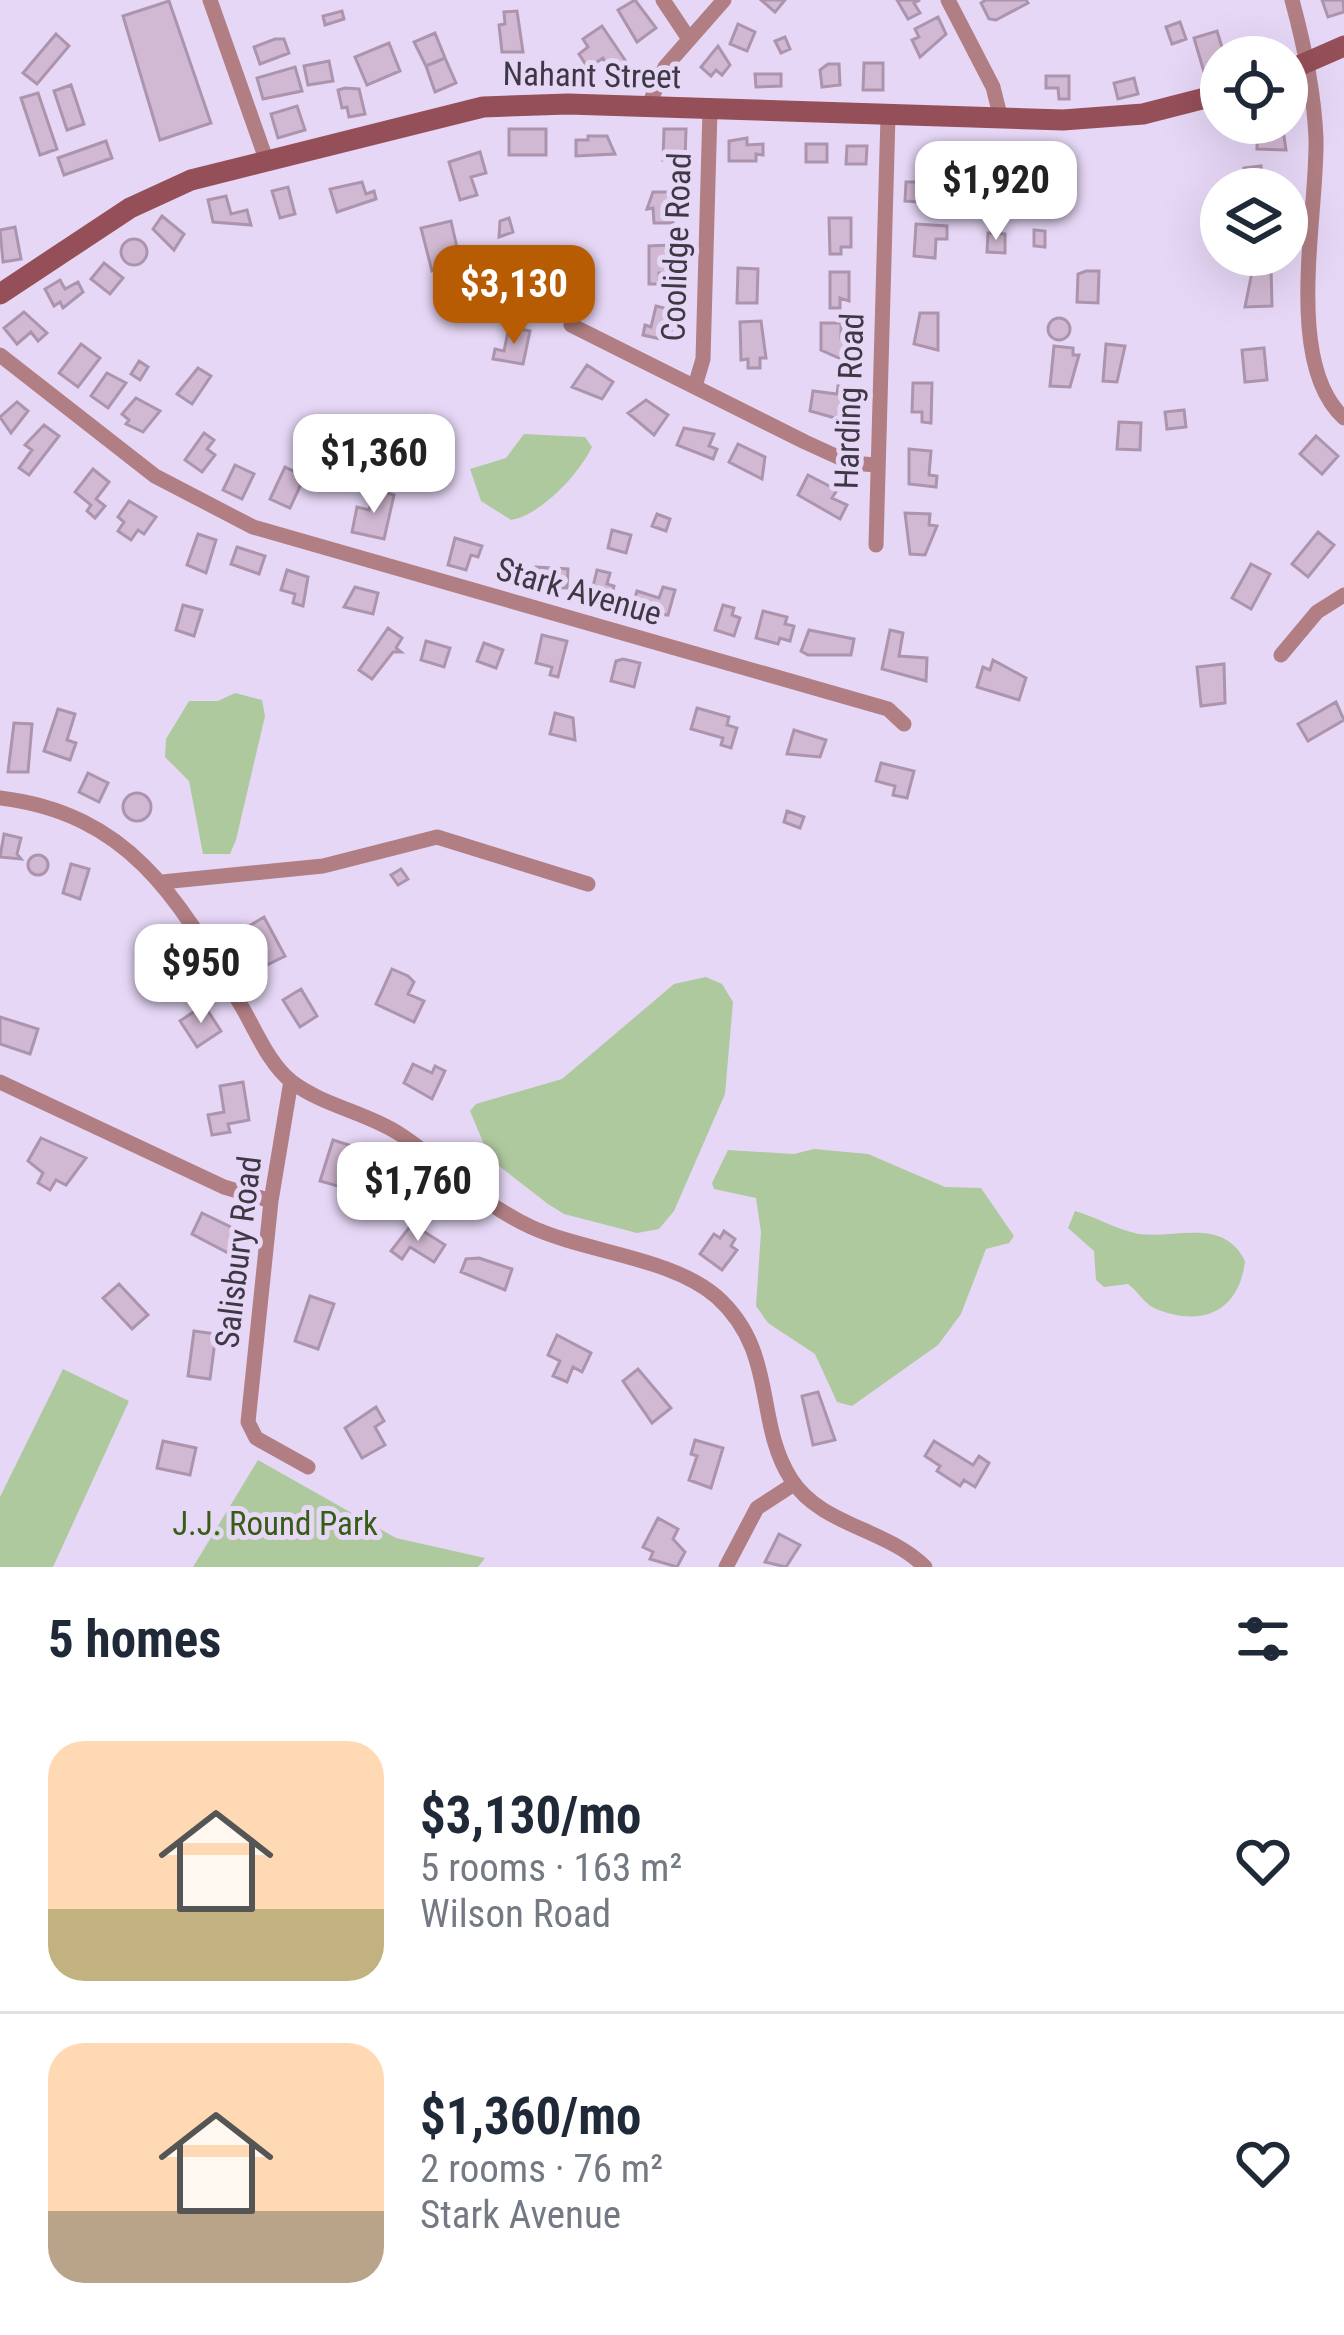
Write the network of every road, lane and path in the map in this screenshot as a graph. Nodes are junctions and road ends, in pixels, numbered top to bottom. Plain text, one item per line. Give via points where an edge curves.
1 (210, 0) edge
2 (663, 0) edge
3 (724, 0) edge
4 (948, 0) edge
5 (1292, 0) edge
6 (1294, 36) edge
7 (689, 39) junction
8 (1344, 46) edge
9 (1308, 62) edge
10 (1200, 99) edge
11 (648, 107) junction
12 (1308, 108) edge
13 (710, 110) junction
14 (888, 116) junction
15 (1001, 119) junction
16 (266, 160) junction
17 (0, 294) edge
18 (572, 325) dead end
19 (0, 355) edge
20 (695, 386) junction
21 (1344, 418) edge
22 (876, 465) junction
23 (876, 545) dead end
24 (1344, 595) edge
25 (1281, 655) dead end
26 (904, 724) dead end
27 (0, 798) edge
28 (162, 882) junction
29 (588, 884) dead end
30 (291, 1081) junction
31 (0, 1082) edge
32 (271, 1201) junction
33 (308, 1467) dead end
34 (794, 1484) junction
35 (726, 1567) edge
36 (925, 1567) edge

1 - 16 street
2 - 7 street
3 - 7 street
4 - 15 street
5 - 6 street
7 - 11 street
8 - 9 main road
10 - 15 main road, Nahant Street via 1114,117
11 - 13 main road, Nahant Street
11 - 16 main road, Nahant Street via 483,107
12 - 21 street via 1316,136 1312,340 1321,386
13 - 14 main road, Nahant Street
13 - 20 street, Coolidge Road via 703,358
14 - 15 main road, Nahant Street
14 - 22 street, Harding Road
16 - 17 main road, Nahant Street via 143,201
18 - 20 street
19 - 26 street, Stark Avenue via 154,476 253,527 888,709
20 - 22 street via 844,460
22 - 23 street, Harding Road
24 - 25 street
27 - 28 street via 52,808 138,855
28 - 29 street via 303,869 437,837
28 - 30 street
30 - 32 street, Salisbury Road
30 - 34 street via 394,1131 528,1226 680,1274 709,1291 734,1314 754,1351
31 - 32 street via 224,1187
32 - 33 street, Salisbury Road via 250,1430
34 - 35 street via 757,1508
34 - 36 street via 821,1509 896,1542

